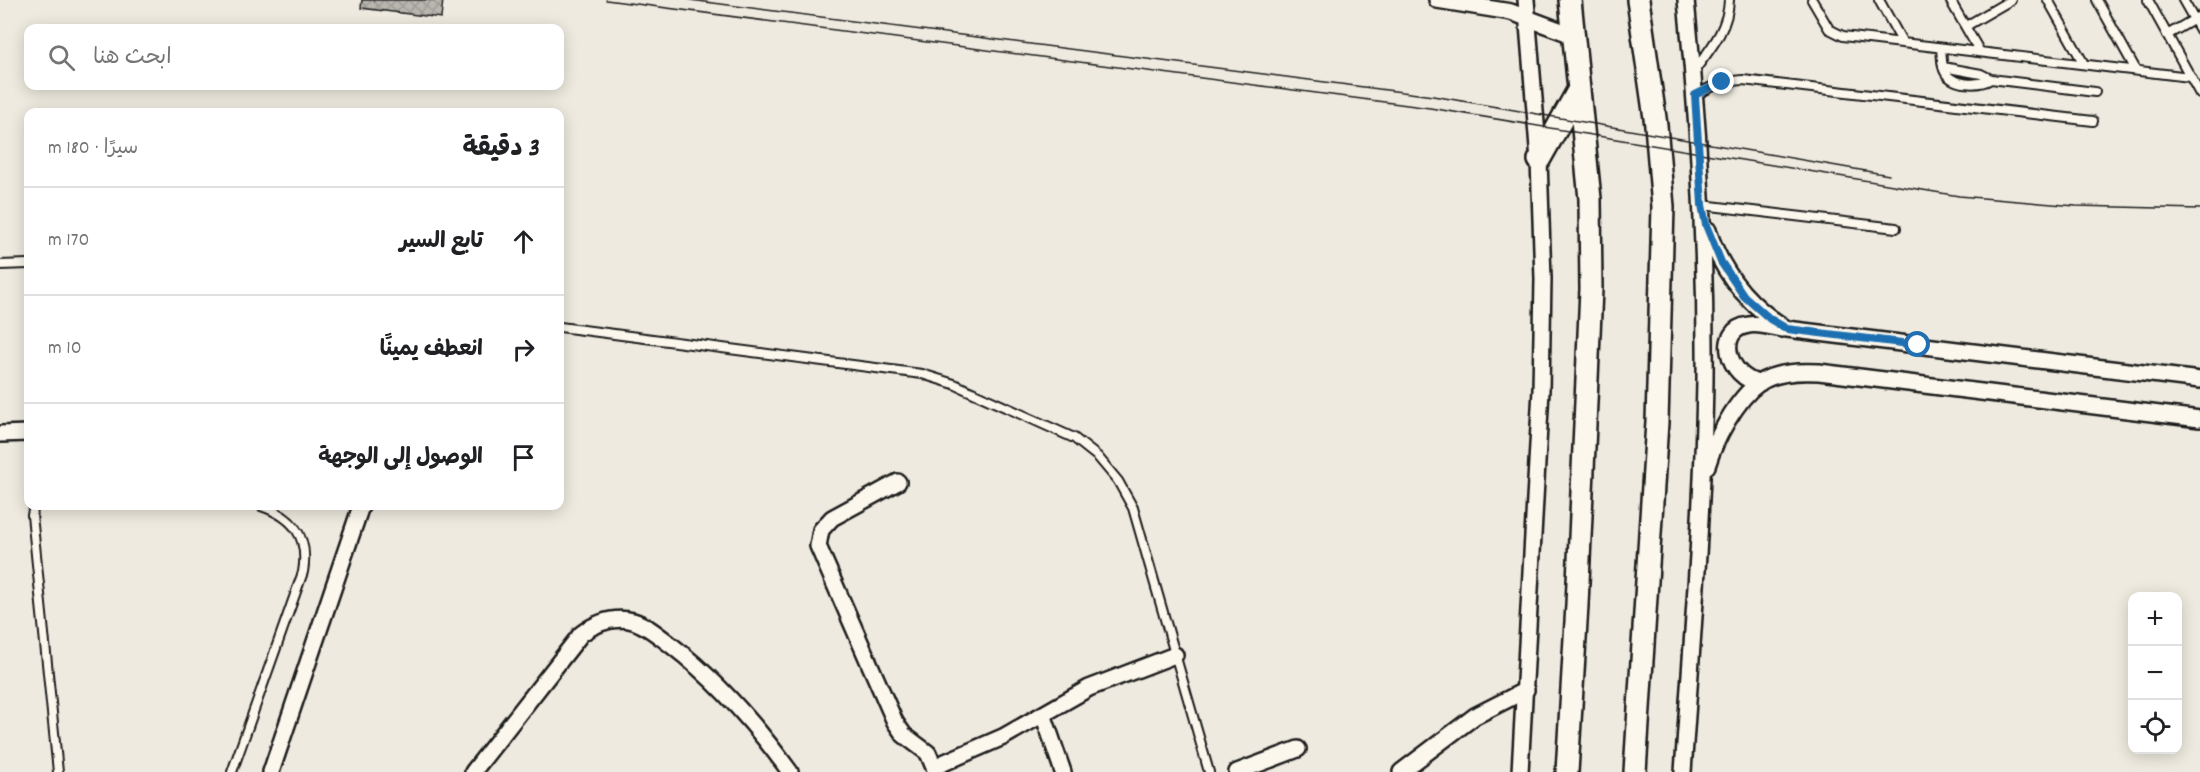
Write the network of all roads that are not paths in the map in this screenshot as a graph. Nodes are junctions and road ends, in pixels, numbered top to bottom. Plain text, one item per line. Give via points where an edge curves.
1 (1437, 0) edge
2 (1526, 0) edge
3 (1570, 0) edge
4 (1686, 0) edge
5 (1729, 0) edge
6 (1812, 0) edge
7 (1878, 0) edge
8 (1950, 0) edge
9 (2012, 0) edge
10 (2048, 0) edge
11 (2097, 0) edge
12 (2148, 0) edge
13 (2183, 0) edge
14 (1640, 2) edge
15 (2001, 3) edge
16 (1527, 18) junction
17 (2197, 18) edge
18 (1965, 26) junction
19 (2200, 30) edge
20 (2167, 35) junction
21 (1575, 36) junction
22 (1903, 43) junction
23 (1941, 48) junction
24 (1980, 52) junction
25 (2084, 64) junction
26 (2136, 70) junction
27 (1693, 72) junction
28 (2190, 77) junction
29 (1580, 89) junction
30 (2095, 92) dead end
31 (2200, 94) edge
32 (1695, 95) junction
33 (2093, 121) dead end
34 (1539, 160) junction
35 (1702, 205) junction
36 (1896, 228) dead end
37 (24, 264) edge
38 (0, 265) edge
39 (564, 328) edge
40 (1787, 329) junction
41 (2200, 380) edge
42 (1760, 383) junction
43 (2200, 419) edge
44 (24, 433) edge
45 (0, 434) edge
46 (898, 482) dead end
47 (1701, 493) junction
48 (33, 510) edge
49 (272, 510) edge
50 (360, 510) edge
51 (1175, 655) junction
52 (1526, 690) junction
53 (1043, 714) junction
54 (1298, 749) dead end
55 (935, 769) edge
56 (58, 772) edge
57 (232, 772) edge
58 (271, 772) edge
59 (472, 772) edge
60 (790, 772) edge
61 (1064, 772) edge
62 (1209, 772) edge
63 (1237, 772) edge
64 (1401, 772) edge
65 (1520, 772) edge
66 (1567, 772) edge
67 (1635, 772) edge
68 (1683, 772) edge

1 - 16 street via 1495,8
2 - 16 street
3 - 21 main road
4 - 27 street
5 - 27 lane via 1722,32
6 - 22 lane via 1825,24 1838,35
7 - 22 lane
8 - 18 lane
9 - 15 lane
10 - 25 lane
11 - 26 lane
12 - 20 lane
13 - 17 lane
14 - 67 main road via 1663,207 1657,422
15 - 18 lane
16 - 21 street
16 - 34 street
17 - 19 lane
17 - 20 lane
18 - 24 lane
20 - 28 lane
21 - 29 main road
22 - 23 lane
23 - 24 lane
23 - 30 lane via 1943,67 1981,74 1991,80
24 - 25 lane
25 - 26 lane
26 - 28 lane
27 - 32 street
28 - 31 lane
29 - 34 main road
29 - 66 main road via 1590,199 1592,289
32 - 33 lane via 1722,82 1743,80
32 - 35 street
34 - 52 street via 1541,390
35 - 36 lane
35 - 40 street via 1712,244 1732,280 1757,308
35 - 47 street via 1705,382
37 - 38 lane
39 - 51 lane via 922,374 954,384 1074,438 1105,465 1133,508
40 - 41 street
40 - 42 street via 1748,325 1732,337 1730,356 1735,369
42 - 43 street via 1786,374 1819,372
42 - 47 street via 1725,425 1710,458
44 - 45 street
46 - 55 street via 832,518 821,530 818,546 897,726 926,750
47 - 68 street
48 - 56 lane
49 - 57 lane via 291,521 299,532 305,559
50 - 58 street
51 - 53 street via 1089,688
51 - 62 lane
52 - 64 street via 1475,716
52 - 65 street
53 - 55 street
53 - 61 street
54 - 63 street
59 - 60 street via 581,634 592,626 618,619 643,625 698,667 738,706

